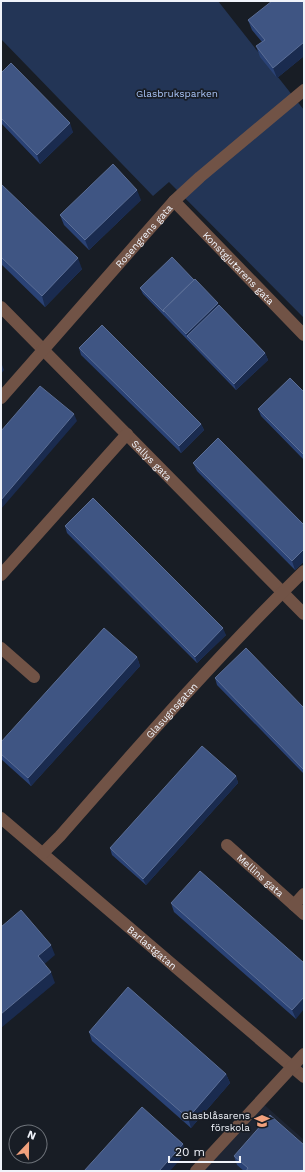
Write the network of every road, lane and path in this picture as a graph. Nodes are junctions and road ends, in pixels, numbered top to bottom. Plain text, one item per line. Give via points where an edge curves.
1 (304, 90) edge
2 (174, 201) junction
3 (1, 307) edge
4 (304, 335) edge
5 (43, 349) junction
6 (1, 398) edge
7 (127, 434) junction
8 (304, 571) edge
9 (1, 575) edge
10 (282, 592) junction
11 (304, 614) edge
12 (1, 648) edge
13 (34, 677) dead end
14 (1, 818) edge
15 (226, 845) dead end
16 (43, 853) junction
17 (304, 894) edge
18 (294, 905) junction
19 (304, 914) edge
20 (304, 1054) edge
21 (292, 1067) junction
22 (304, 1077) edge
23 (196, 1171) edge

1 - 2 street, Rosengrens gata
2 - 4 street, Konstgjutarens gata
2 - 5 street, Rosengrens gata
3 - 5 street, Sallys gata
5 - 6 street, Rosengrens gata
5 - 7 street, Sallys gata
7 - 9 street
7 - 10 street, Sallys gata
8 - 10 street, Glasugnsgatan
10 - 11 street, Sallys gata
10 - 16 street, Glasugnsgatan
12 - 13 street
14 - 16 street, Barlastgatan
15 - 18 street, Mellins gata
16 - 21 street, Barlastgatan
17 - 18 street
18 - 19 street, Mellins gata
20 - 21 street
21 - 22 street, Barlastgatan
21 - 23 street

